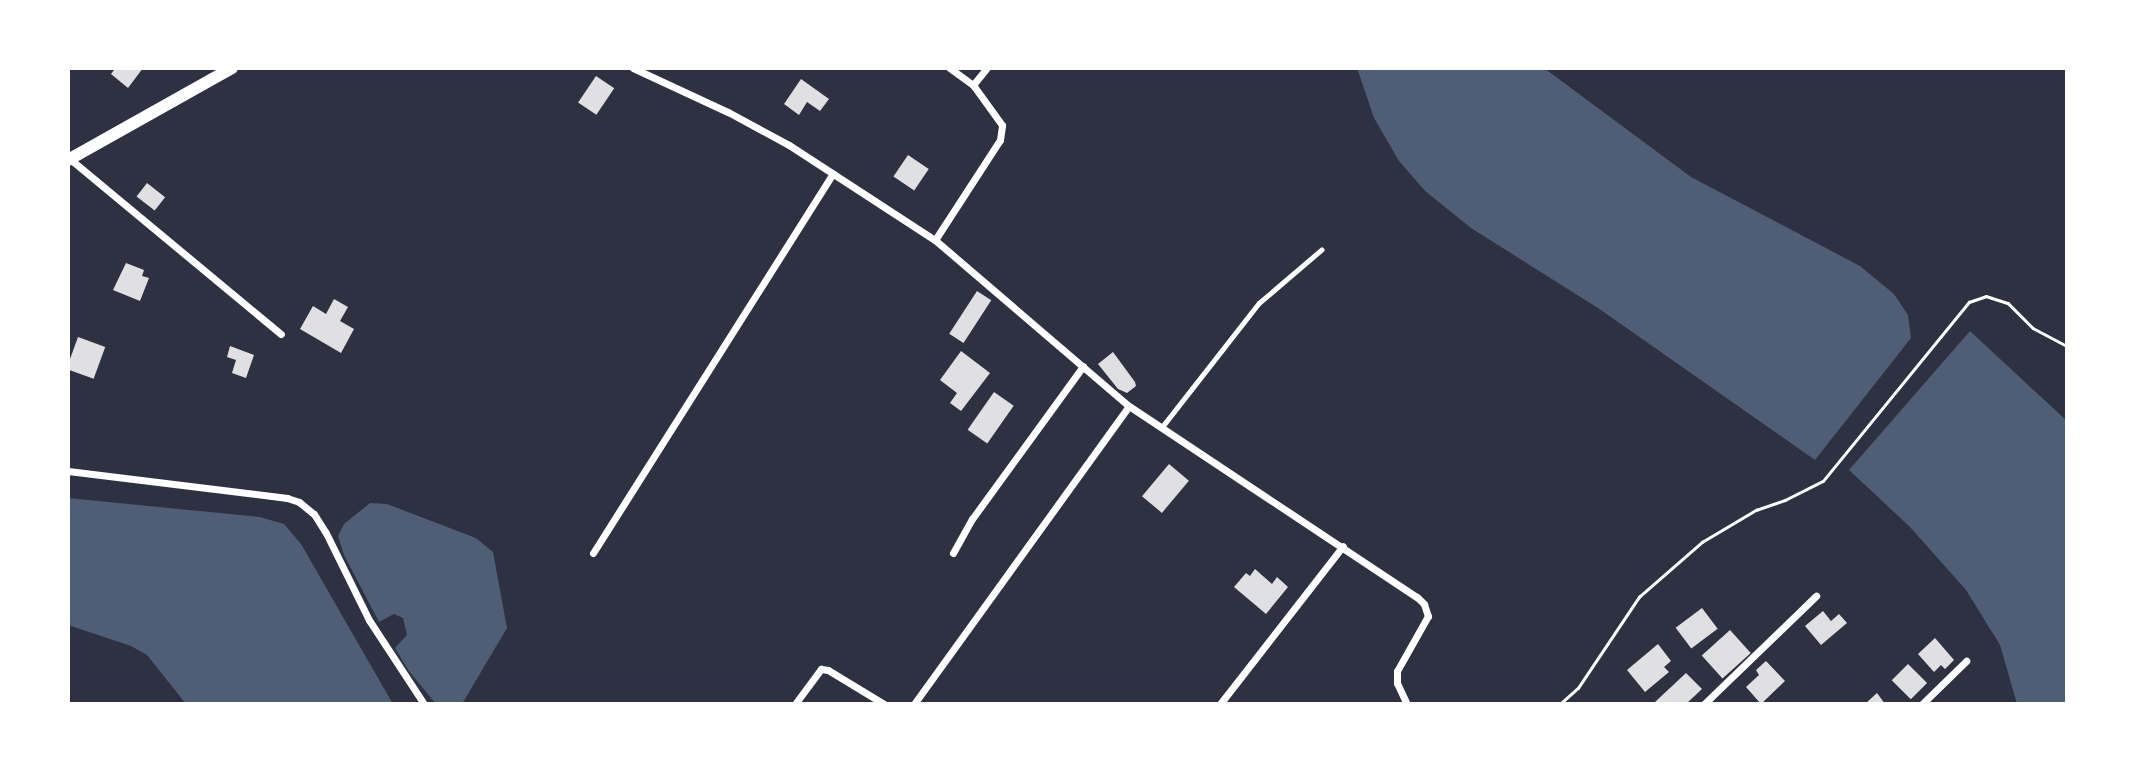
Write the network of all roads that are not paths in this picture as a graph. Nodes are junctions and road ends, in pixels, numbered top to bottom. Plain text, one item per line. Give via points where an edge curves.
1 (232, 68) edge
2 (633, 68) edge
3 (950, 68) edge
4 (987, 68) edge
5 (973, 85) junction
6 (69, 160) edge
7 (833, 173) junction
8 (935, 240) junction
9 (1321, 250) dead end
10 (281, 334) dead end
11 (1083, 366) junction
12 (1129, 406) junction
13 (1162, 427) junction
14 (68, 471) edge
15 (1343, 546) junction
16 (593, 553) dead end
17 (953, 553) dead end
18 (1816, 596) dead end
19 (1966, 661) dead end
20 (424, 704) edge
21 (795, 704) edge
22 (884, 704) edge
23 (914, 704) edge
24 (1220, 704) edge
25 (1407, 704) edge
26 (1704, 704) edge
27 (1923, 704) edge

1 - 6 main road
2 - 7 street via 728,112
3 - 5 street
4 - 5 street
5 - 8 street via 1002,125 1000,140
6 - 10 street
7 - 8 street
7 - 16 street
8 - 11 street
9 - 13 lane via 1259,303
11 - 12 street
11 - 17 street via 972,519
12 - 13 street
12 - 23 street
13 - 15 street
14 - 20 street via 299,502 326,533 369,620
15 - 24 street
15 - 25 street via 1424,604 1428,616 1423,629 1397,671
18 - 26 street
19 - 27 street
21 - 22 street via 821,669

